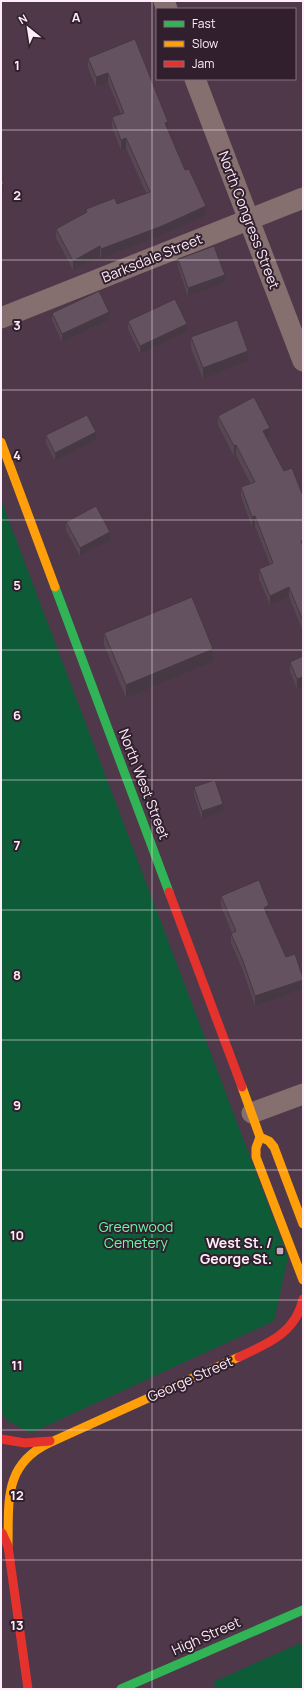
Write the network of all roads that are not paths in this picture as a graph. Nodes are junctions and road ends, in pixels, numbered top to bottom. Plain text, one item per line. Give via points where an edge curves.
1 (194, 80) edge
2 (303, 198) edge
3 (250, 220) junction
4 (1, 318) edge
5 (303, 361) edge
6 (1, 442) edge
7 (303, 1094) edge
8 (252, 1113) junction
9 (260, 1137) junction
10 (303, 1224) edge
11 (303, 1280) edge
12 (303, 1299) edge
13 (291, 1340) dead end
14 (268, 1344) junction
15 (1, 1439) edge
16 (57, 1439) junction
17 (1, 1530) edge
18 (8, 1546) junction
19 (303, 1610) edge
20 (28, 1689) edge
21 (121, 1689) edge

1 - 3 street, North Congress Street
2 - 3 street, Barksdale Street
3 - 4 street, Barksdale Street
3 - 5 street, North Congress Street
6 - 8 street, North West Street
7 - 8 street
8 - 9 street, North West Street
9 - 10 street via 274,1147
9 - 11 street via 256,1157
12 - 14 street, George Street via 297,1318 288,1329
13 - 14 street
14 - 16 street, George Street
15 - 16 street via 25,1443
16 - 18 street via 26,1457 16,1468 10,1492
17 - 18 street
18 - 20 street
19 - 21 street, High Street

